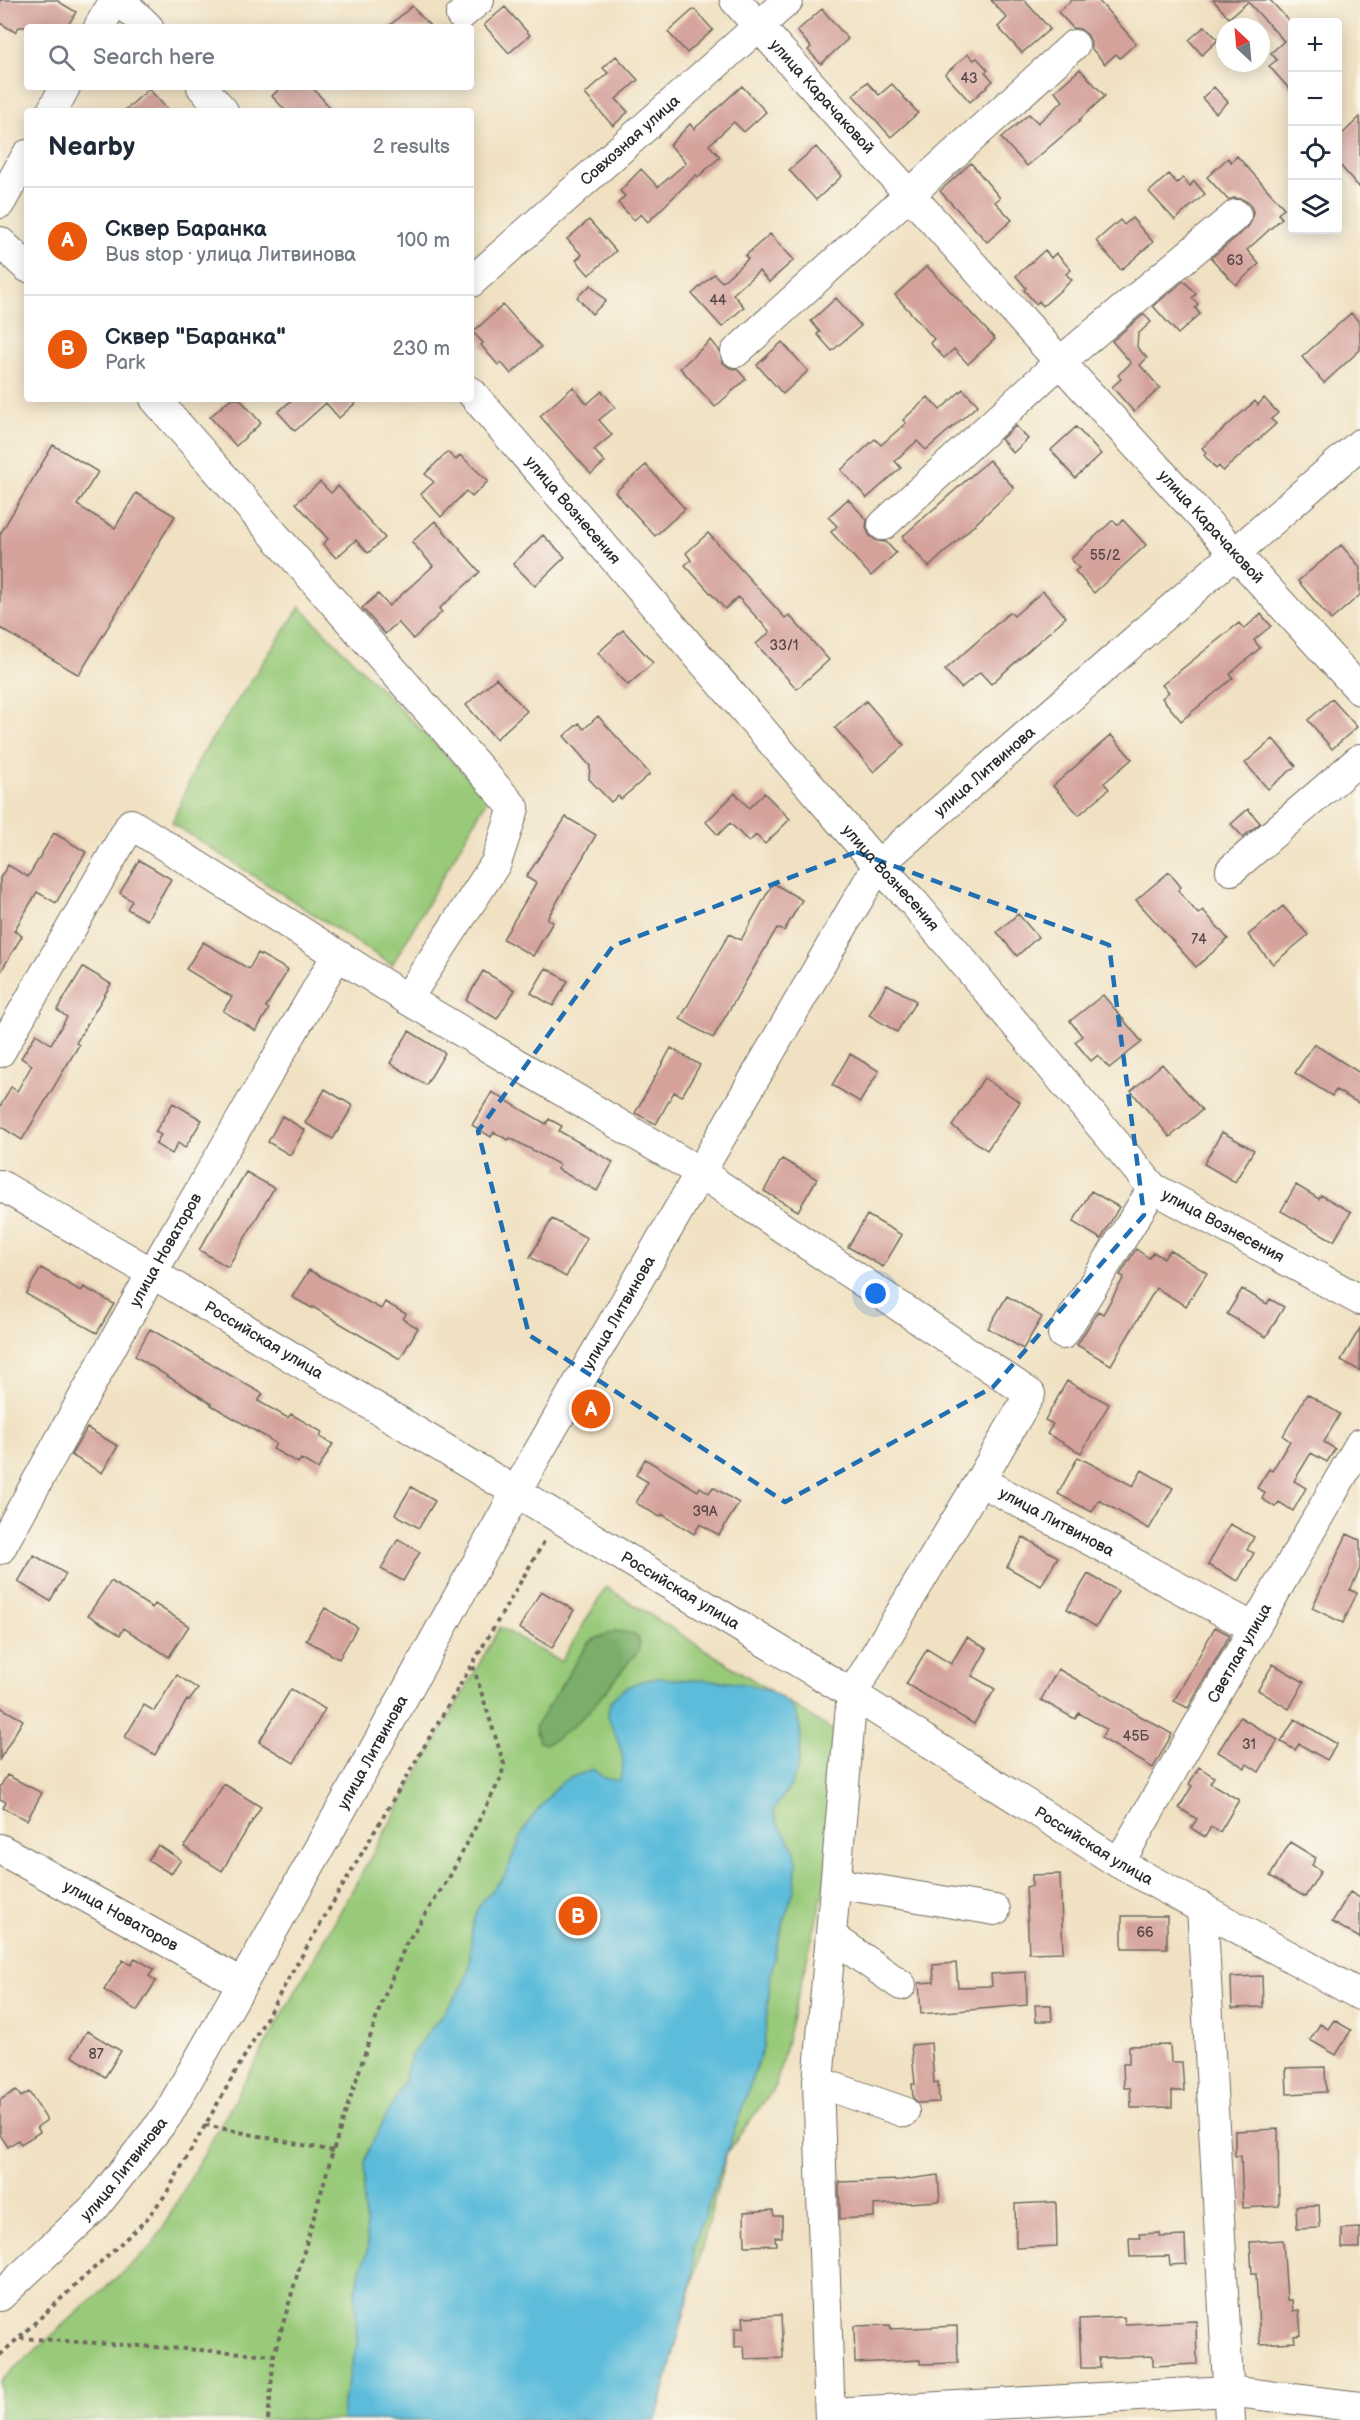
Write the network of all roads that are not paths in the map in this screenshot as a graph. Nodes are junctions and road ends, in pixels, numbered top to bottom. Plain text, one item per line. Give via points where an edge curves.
1 (115, 0) edge
2 (120, 0) edge
3 (735, 0) edge
4 (788, 0) edge
5 (101, 24) edge
6 (145, 24) edge
7 (759, 26) junction
8 (1074, 45) dead end
9 (63, 90) edge
10 (205, 90) edge
11 (54, 108) edge
12 (220, 108) edge
13 (24, 160) edge
14 (910, 194) junction
15 (0, 203) edge
16 (1236, 215) dead end
17 (0, 242) edge
18 (24, 264) edge
19 (474, 279) edge
20 (736, 351) dead end
21 (1060, 362) junction
22 (474, 395) edge
23 (158, 402) edge
24 (1360, 444) edge
25 (883, 525) dead end
26 (1235, 552) junction
27 (1360, 690) edge
28 (1360, 759) edge
29 (878, 865) junction
30 (1231, 870) dead end
31 (337, 955) junction
32 (407, 999) junction
33 (0, 1052) edge
34 (701, 1173) junction
35 (0, 1185) edge
36 (1153, 1188) junction
37 (152, 1273) junction
38 (1360, 1300) edge
39 (1063, 1334) dead end
40 (1360, 1444) edge
41 (980, 1481) junction
42 (516, 1492) junction
43 (0, 1549) edge
44 (1254, 1628) junction
45 (852, 1694) junction
46 (0, 1849) edge
47 (1119, 1863) junction
48 (836, 1883) junction
49 (1202, 1907) junction
50 (995, 1910) dead end
51 (831, 1936) junction
52 (242, 1983) junction
53 (901, 1986) dead end
54 (1360, 1995) edge
55 (818, 2082) junction
56 (904, 2112) dead end
57 (0, 2296) edge
58 (1229, 2406) edge
59 (1360, 2407) edge
60 (830, 2417) edge

1 - 5 street
2 - 6 street
3 - 7 street, улица Карачаковой
4 - 7 street, Совхозная улица
7 - 14 street, улица Карачаковой
7 - 19 street, Совхозная улица
8 - 14 street
9 - 11 street
10 - 12 street
13 - 15 street
14 - 20 street
14 - 21 street, улица Карачаковой
16 - 21 street
17 - 18 street
21 - 25 street
21 - 26 street, улица Карачаковой
22 - 29 street, улица Вознесения
23 - 32 street via 514,808 496,863
24 - 26 street, улица Литвинова
26 - 27 street, улица Карачаковой
26 - 29 street, улица Литвинова
28 - 30 street
29 - 34 street, улица Литвинова
29 - 36 street, улица Вознесения
31 - 32 street
31 - 33 street via 131,824
31 - 37 street, улица Новаторов
32 - 34 street
34 - 41 street, улица Литвинова via 1030,1394
34 - 42 street, улица Литвинова
35 - 37 street, Российская улица
36 - 38 street, улица Вознесения
36 - 39 street
37 - 42 street, Российская улица
37 - 43 street, улица Новаторов
40 - 44 street, Светлая улица
41 - 44 street, улица Литвинова
41 - 45 street
42 - 45 street, Российская улица
42 - 52 street, улица Литвинова
44 - 47 street, Светлая улица
45 - 47 street, Российская улица
45 - 48 street
46 - 52 street, улица Новаторов
47 - 49 street, Российская улица
48 - 50 street
48 - 51 street
49 - 54 street, Российская улица
49 - 58 street
51 - 53 street
51 - 55 street
52 - 57 street, улица Литвинова via 167,2116 94,2208
55 - 56 street
55 - 60 street
58 - 59 street
58 - 60 street

